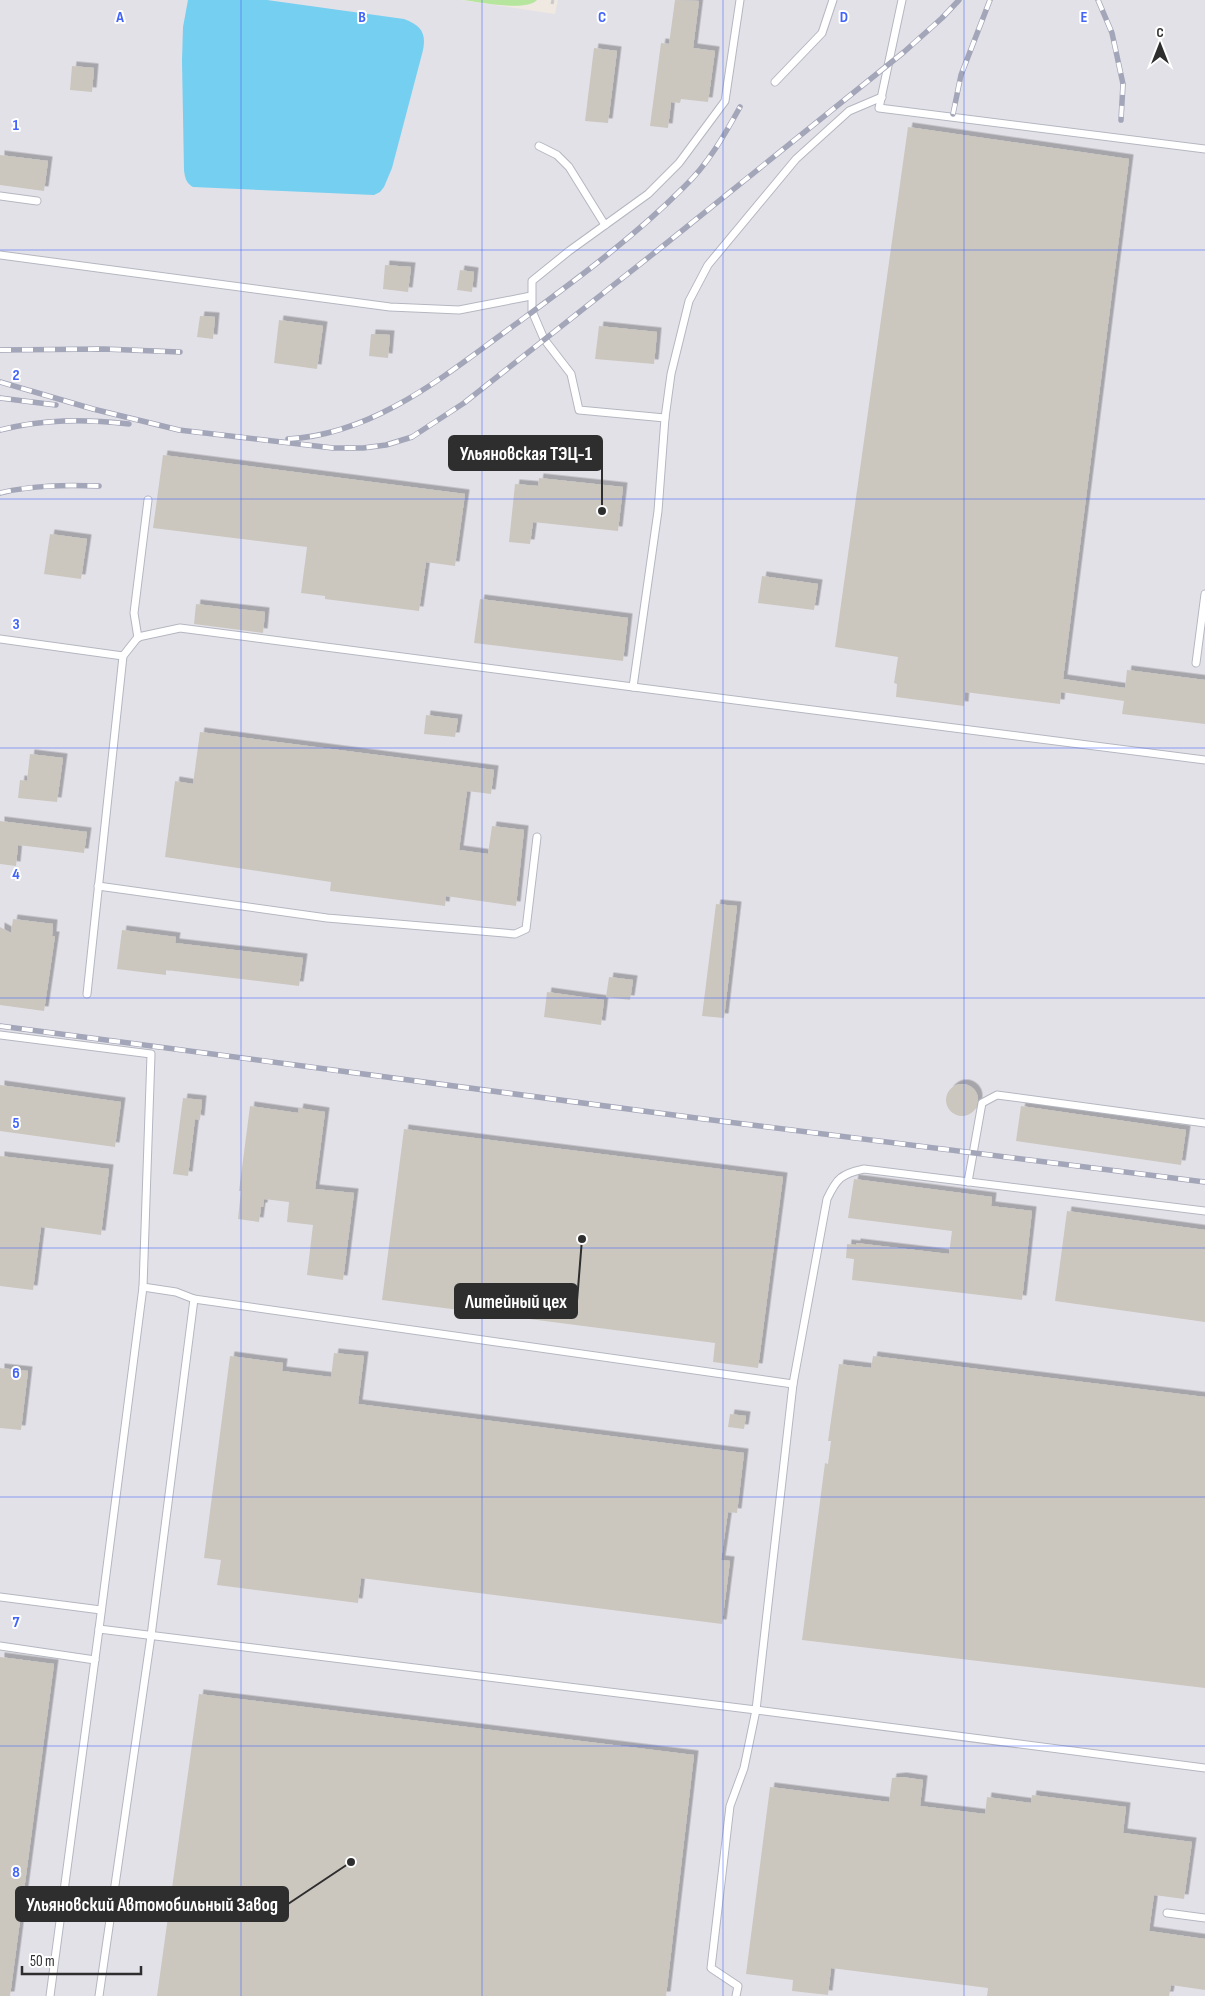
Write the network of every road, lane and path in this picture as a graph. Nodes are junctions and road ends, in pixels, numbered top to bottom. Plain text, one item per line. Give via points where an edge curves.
1 (740, 0) edge
2 (833, 0) edge
3 (902, 0) edge
4 (775, 82) dead end
5 (882, 97) junction
6 (539, 146) dead end
7 (1205, 149) edge
8 (0, 196) edge
9 (37, 201) dead end
10 (605, 225) junction
11 (0, 255) edge
12 (531, 296) junction
13 (665, 418) junction
14 (148, 500) dead end
15 (1205, 594) edge
16 (138, 638) junction
17 (0, 639) edge
18 (123, 656) junction
19 (1196, 662) dead end
20 (633, 687) junction
21 (1205, 760) edge
22 (537, 837) dead end
23 (98, 886) junction
24 (87, 994) dead end
25 (0, 1035) edge
26 (1205, 1123) edge
27 (968, 1182) junction
28 (1205, 1211) edge
29 (143, 1287) junction
30 (194, 1299) junction
31 (793, 1384) junction
32 (0, 1596) edge
33 (101, 1610) junction
34 (99, 1629) junction
35 (151, 1636) junction
36 (0, 1646) edge
37 (95, 1660) junction
38 (756, 1710) junction
39 (1205, 1768) edge
40 (1166, 1913) dead end
41 (1205, 1918) edge
42 (50, 1996) edge
43 (99, 1996) edge
44 (736, 1996) edge

1 - 10 lane via 725,101 679,163 648,194
2 - 4 lane via 822,33
3 - 5 lane
5 - 7 lane via 880,108
5 - 13 lane via 849,111 796,159 708,265 690,301 671,374
6 - 10 lane via 557,155 569,167
8 - 9 lane
10 - 12 lane via 532,281
11 - 12 lane via 390,307 459,310
12 - 13 lane via 532,311 544,339 571,374 579,410
13 - 20 lane via 658,511
14 - 16 lane via 134,613
15 - 19 lane
16 - 18 lane
16 - 20 lane via 180,628
17 - 18 lane
18 - 23 lane
20 - 21 lane
22 - 23 lane via 526,929 515,934 327,918
23 - 24 lane
25 - 29 lane via 152,1054
26 - 27 lane via 997,1095 982,1104
27 - 28 lane
27 - 31 lane via 864,1169 847,1173 836,1182 827,1199
29 - 30 lane via 176,1292
29 - 33 lane
30 - 31 lane
30 - 35 lane
31 - 38 lane
32 - 33 lane
33 - 34 lane
34 - 35 lane
34 - 37 lane
35 - 38 lane
35 - 43 lane
36 - 37 lane
37 - 42 lane
38 - 39 lane
38 - 44 lane via 744,1768 730,1806 710,1968 738,1986
40 - 41 lane

